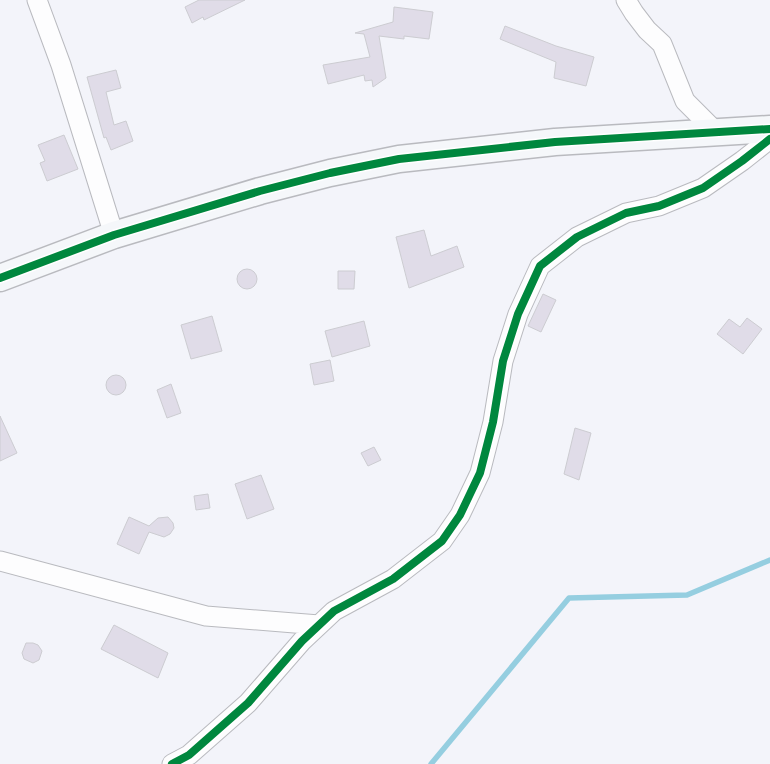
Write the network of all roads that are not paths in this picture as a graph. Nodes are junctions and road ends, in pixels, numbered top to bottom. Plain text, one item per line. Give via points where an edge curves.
1 (37, 0) edge
2 (626, 0) edge
3 (770, 129) edge
4 (716, 132) junction
5 (770, 139) edge
6 (114, 235) junction
7 (0, 278) edge
8 (0, 561) edge
9 (319, 625) junction
10 (172, 764) edge

1 - 6 street via 62,65
2 - 4 street via 647,30 662,44 685,101
3 - 4 street
4 - 6 street via 555,142 399,159 260,191
5 - 9 street via 703,188 659,206 626,213 577,237 540,266 518,314 503,361 480,474 460,515 442,541 393,578 334,610
6 - 7 street
8 - 9 street via 206,616
9 - 10 street via 248,703 189,755

